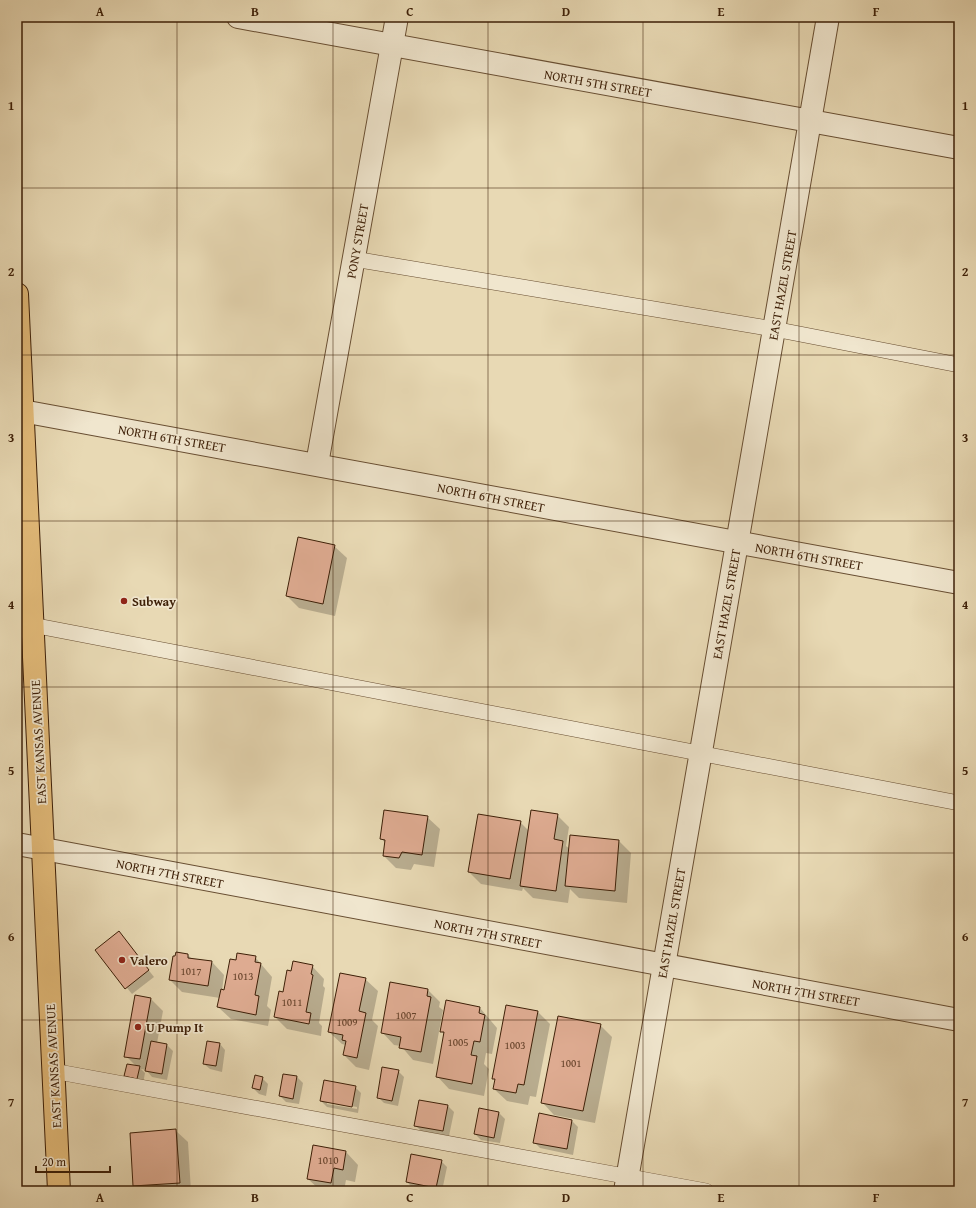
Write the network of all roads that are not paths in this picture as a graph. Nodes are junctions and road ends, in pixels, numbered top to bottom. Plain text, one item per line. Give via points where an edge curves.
1 (238, 17) edge
2 (397, 17) edge
3 (828, 17) edge
4 (392, 46) junction
5 (810, 121) junction
6 (959, 148) edge
7 (354, 259) junction
8 (17, 294) edge
9 (774, 329) junction
10 (959, 365) edge
11 (22, 411) junction
12 (317, 464) junction
13 (737, 543) junction
14 (959, 583) edge
15 (32, 625) junction
16 (700, 753) junction
17 (959, 803) edge
18 (17, 844) edge
19 (43, 849) junction
20 (663, 966) junction
21 (959, 1020) edge
22 (53, 1071) junction
23 (626, 1184) edge
24 (59, 1191) edge
25 (706, 1191) edge

1 - 4 street, NORTH 5TH STREET
2 - 4 street, PONY STREET
3 - 5 street, EAST HAZEL STREET
4 - 5 street, NORTH 5TH STREET
4 - 7 street, PONY STREET
5 - 6 street, NORTH 5TH STREET
5 - 9 street, EAST HAZEL STREET
7 - 9 lane
7 - 12 street, PONY STREET
8 - 11 main road, EAST KANSAS AVENUE
9 - 10 lane
9 - 13 street, EAST HAZEL STREET
11 - 12 street, NORTH 6TH STREET
11 - 15 main road, EAST KANSAS AVENUE
12 - 13 street, NORTH 6TH STREET
13 - 14 street, NORTH 6TH STREET
13 - 16 street, EAST HAZEL STREET
15 - 16 lane
15 - 19 main road, EAST KANSAS AVENUE
16 - 17 lane
16 - 20 street, EAST HAZEL STREET
18 - 19 street, NORTH 7TH STREET
19 - 20 street, NORTH 7TH STREET
19 - 22 main road, EAST KANSAS AVENUE
20 - 21 street, NORTH 7TH STREET
20 - 23 street, EAST HAZEL STREET
22 - 23 lane
22 - 24 main road, EAST KANSAS AVENUE
23 - 25 lane

